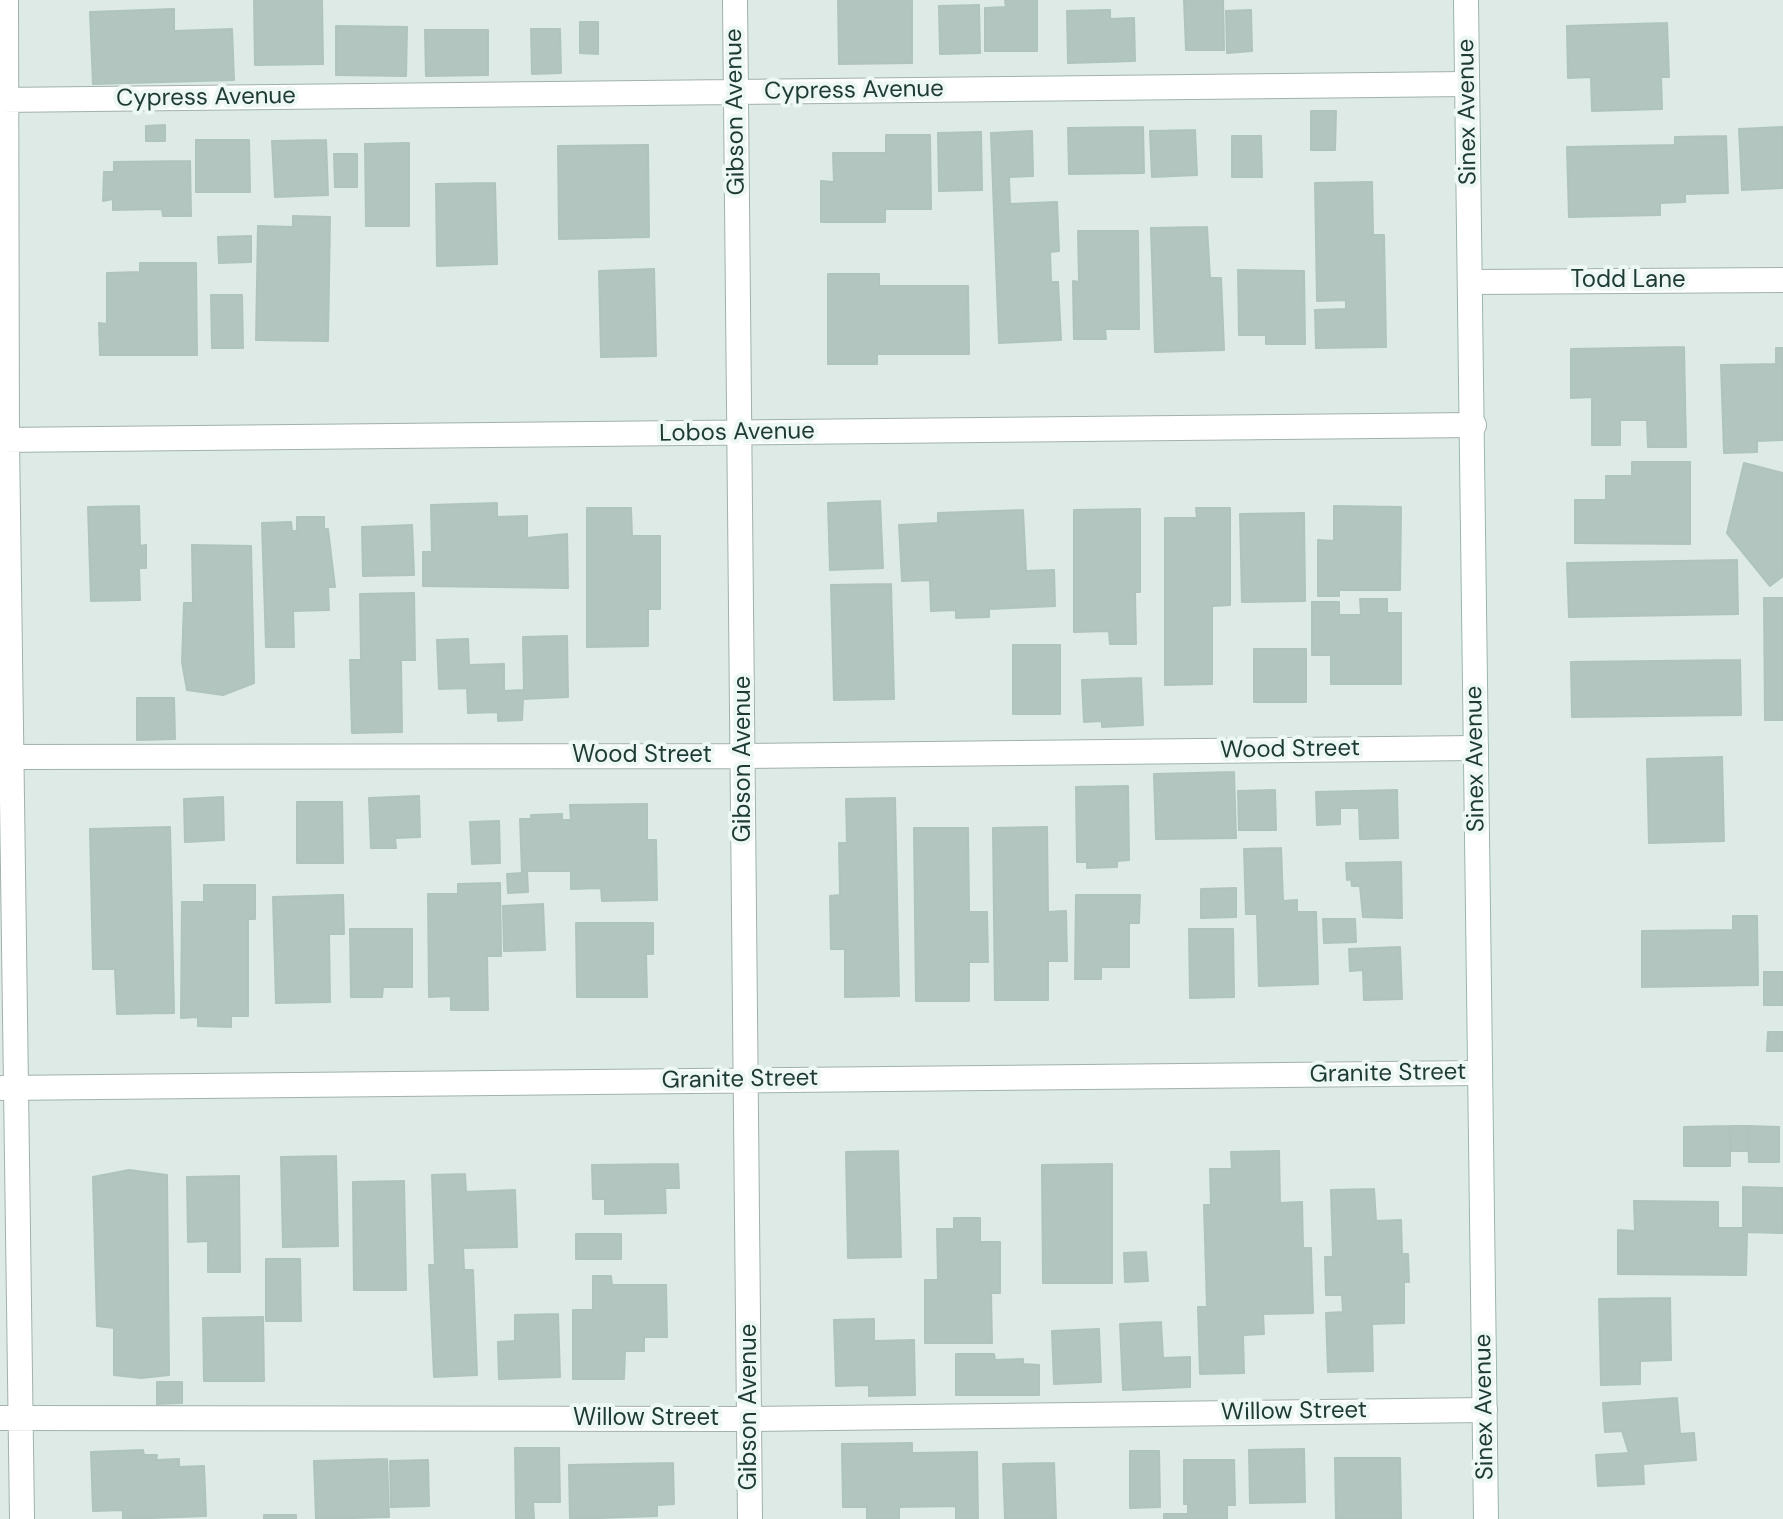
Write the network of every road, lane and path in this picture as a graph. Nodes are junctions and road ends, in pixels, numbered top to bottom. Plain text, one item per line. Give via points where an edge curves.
1 (6, 0) edge
2 (735, 0) edge
3 (1466, 0) edge
4 (1467, 84) junction
5 (735, 93) junction
6 (4, 100) edge
7 (1783, 280) edge
8 (1472, 282) junction
9 (1474, 425) junction
10 (741, 433) junction
11 (4, 440) edge
12 (1476, 748) junction
13 (744, 756) junction
14 (6, 757) edge
15 (1480, 1073) junction
16 (746, 1080) junction
17 (8, 1088) edge
18 (1485, 1410) junction
19 (11, 1418) edge
20 (750, 1419) junction
21 (22, 1519) edge
22 (750, 1519) edge
23 (1486, 1519) edge

1 - 6 street
2 - 5 street, Gibson Avenue
3 - 4 street, Sinex Avenue
4 - 5 street, Cypress Avenue
4 - 8 street, Sinex Avenue
5 - 6 street, Cypress Avenue
5 - 10 street, Gibson Avenue
6 - 11 street
7 - 8 street, Todd Lane
8 - 9 street, Sinex Avenue
9 - 10 street, Lobos Avenue
9 - 12 street, Sinex Avenue
10 - 11 street, Lobos Avenue
10 - 13 street, Gibson Avenue
11 - 14 street
12 - 13 street, Wood Street
12 - 15 street, Sinex Avenue
13 - 14 street, Wood Street
13 - 16 street, Gibson Avenue
14 - 17 street
15 - 16 street, Granite Street
15 - 18 street, Sinex Avenue
16 - 17 street, Granite Street
16 - 20 street, Gibson Avenue
17 - 19 street
18 - 20 street, Willow Street
18 - 23 street, Sinex Avenue
19 - 20 street, Willow Street
19 - 21 street
20 - 22 street, Gibson Avenue

